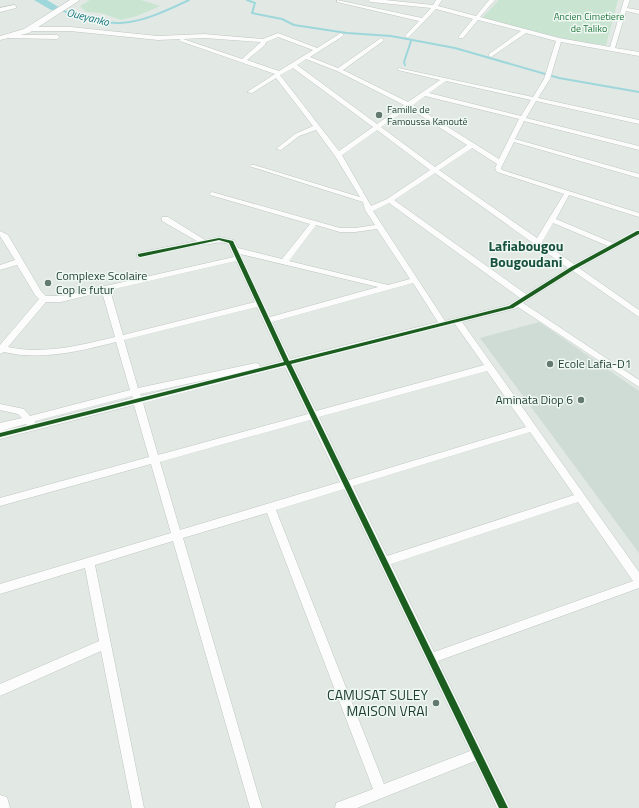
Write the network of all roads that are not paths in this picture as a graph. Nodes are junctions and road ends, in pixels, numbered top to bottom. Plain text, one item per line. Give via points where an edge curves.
1 (76, 0) edge
2 (371, 0) edge
3 (439, 0) edge
4 (492, 0) edge
5 (627, 0) edge
6 (340, 1) dead end
7 (382, 1) edge
8 (14, 7) dead end
9 (435, 7) junction
10 (624, 9) junction
11 (0, 10) edge
12 (639, 12) edge
13 (477, 18) junction
14 (423, 20) junction
15 (31, 29) junction
16 (525, 31) junction
17 (341, 35) dead end
18 (408, 36) dead end
19 (57, 37) dead end
20 (461, 37) dead end
21 (4, 38) edge
22 (178, 38) junction
23 (381, 40) dead end
24 (559, 40) junction
25 (264, 41) junction
26 (612, 49) junction
27 (318, 50) junction
28 (639, 54) edge
29 (491, 55) dead end
30 (306, 57) junction
31 (243, 61) junction
32 (293, 65) junction
33 (400, 69) dead end
34 (339, 70) junction
35 (278, 74) junction
36 (445, 79) junction
37 (250, 92) dead end
38 (425, 94) junction
39 (535, 98) junction
40 (409, 105) junction
41 (522, 119) junction
42 (639, 122) edge
43 (317, 127) junction
44 (378, 127) junction
45 (512, 140) junction
46 (472, 145) junction
47 (639, 148) edge
48 (279, 149) dead end
49 (338, 155) junction
50 (500, 163) junction
51 (252, 166) dead end
52 (435, 170) junction
53 (639, 176) edge
54 (568, 192) junction
55 (212, 194) dead end
56 (389, 200) junction
57 (366, 201) junction
58 (369, 210) junction
59 (639, 215) edge
60 (165, 219) dead end
61 (552, 220) junction
62 (314, 223) junction
63 (380, 226) junction
64 (0, 232) edge
65 (639, 232) edge
66 (206, 243) junction
67 (538, 243) junction
68 (614, 246) junction
69 (236, 254) junction
70 (140, 255) dead end
71 (20, 261) junction
72 (285, 261) junction
73 (0, 268) edge
74 (573, 268) junction
75 (415, 280) junction
76 (387, 287) junction
77 (105, 288) junction
78 (44, 298) junction
79 (526, 298) junction
80 (518, 303) junction
81 (260, 304) junction
82 (639, 314) edge
83 (268, 320) junction
84 (458, 322) junction
85 (444, 325) junction
86 (120, 338) junction
87 (1, 349) edge
88 (287, 362) junction
89 (489, 367) junction
90 (639, 384) edge
91 (137, 396) junction
92 (0, 407) edge
93 (314, 415) junction
94 (31, 423) junction
95 (0, 427) edge
96 (533, 428) junction
97 (0, 435) edge
98 (155, 459) junction
99 (347, 484) junction
100 (581, 497) junction
101 (0, 502) edge
102 (270, 508) junction
103 (177, 536) junction
104 (89, 562) junction
105 (384, 562) junction
106 (639, 582) edge
107 (0, 589) edge
108 (105, 644) junction
109 (431, 658) junction
110 (0, 690) edge
111 (477, 754) junction
112 (381, 792) junction
113 (0, 804) edge
114 (1, 808) edge
115 (138, 808) edge
116 (256, 808) edge
117 (341, 808) edge
118 (504, 808) edge

1 - 15 street via 56,9
2 - 7 street
3 - 9 street
4 - 13 street
5 - 10 street
6 - 14 street
7 - 9 street
8 - 11 street
9 - 13 street
9 - 14 street
10 - 12 street
10 - 26 street
13 - 16 street
13 - 20 street
14 - 18 street
15 - 21 street
15 - 22 street via 70,29
16 - 24 street
16 - 29 street
17 - 27 street
19 - 21 street
22 - 25 street via 204,36
22 - 31 street
23 - 34 street
24 - 26 street
24 - 39 street via 550,72
25 - 27 street via 278,35
25 - 31 street
26 - 28 street
27 - 30 street
30 - 32 street
30 - 34 street
31 - 35 street
32 - 35 street
32 - 44 street
33 - 36 street
34 - 40 street
35 - 37 street
35 - 43 street
36 - 38 street
36 - 39 street
38 - 40 street
38 - 41 street
39 - 41 street
39 - 42 street
40 - 44 street
40 - 46 street
41 - 45 street
41 - 47 street
43 - 48 street via 297,135
43 - 49 street
44 - 49 street
44 - 52 street
45 - 50 street
45 - 53 street
46 - 50 street
46 - 52 street
49 - 57 street
50 - 54 street via 499,171
51 - 57 street
52 - 56 street
52 - 67 street
54 - 59 street
54 - 61 street
55 - 62 street
56 - 58 street
56 - 79 street
57 - 58 street
58 - 63 street
60 - 66 street
61 - 67 street
61 - 68 street
62 - 63 street via 340,230
62 - 72 street
63 - 75 street
64 - 71 street
65 - 68 street
66 - 69 street via 226,239 231,242
66 - 70 street
67 - 74 street
68 - 74 street
69 - 72 street
69 - 77 street
69 - 81 street
71 - 73 street
71 - 78 street via 38,293
72 - 76 street
74 - 79 street
74 - 82 street
75 - 76 street
75 - 85 street
76 - 83 street
77 - 78 street via 61,299
77 - 86 street
78 - 87 street
79 - 80 street
80 - 84 street
80 - 90 street
81 - 83 street
81 - 86 street
83 - 88 street
84 - 85 street
84 - 89 street
85 - 88 street
86 - 87 street via 34,353
86 - 91 street
88 - 91 street via 273,368
88 - 93 street
89 - 93 street
89 - 96 street
91 - 94 street
91 - 98 street
92 - 94 street via 21,411
93 - 98 street
93 - 99 street
94 - 95 street
94 - 97 street
96 - 99 street
96 - 100 street
98 - 101 street
98 - 103 street
99 - 102 street
99 - 105 street
100 - 105 street
100 - 106 street
102 - 103 street
102 - 112 street
103 - 104 street
103 - 116 street
104 - 107 street
104 - 108 street
105 - 109 street
106 - 109 street
108 - 110 street
108 - 115 street
109 - 111 street
111 - 112 street
111 - 118 street
112 - 117 street
113 - 114 street

